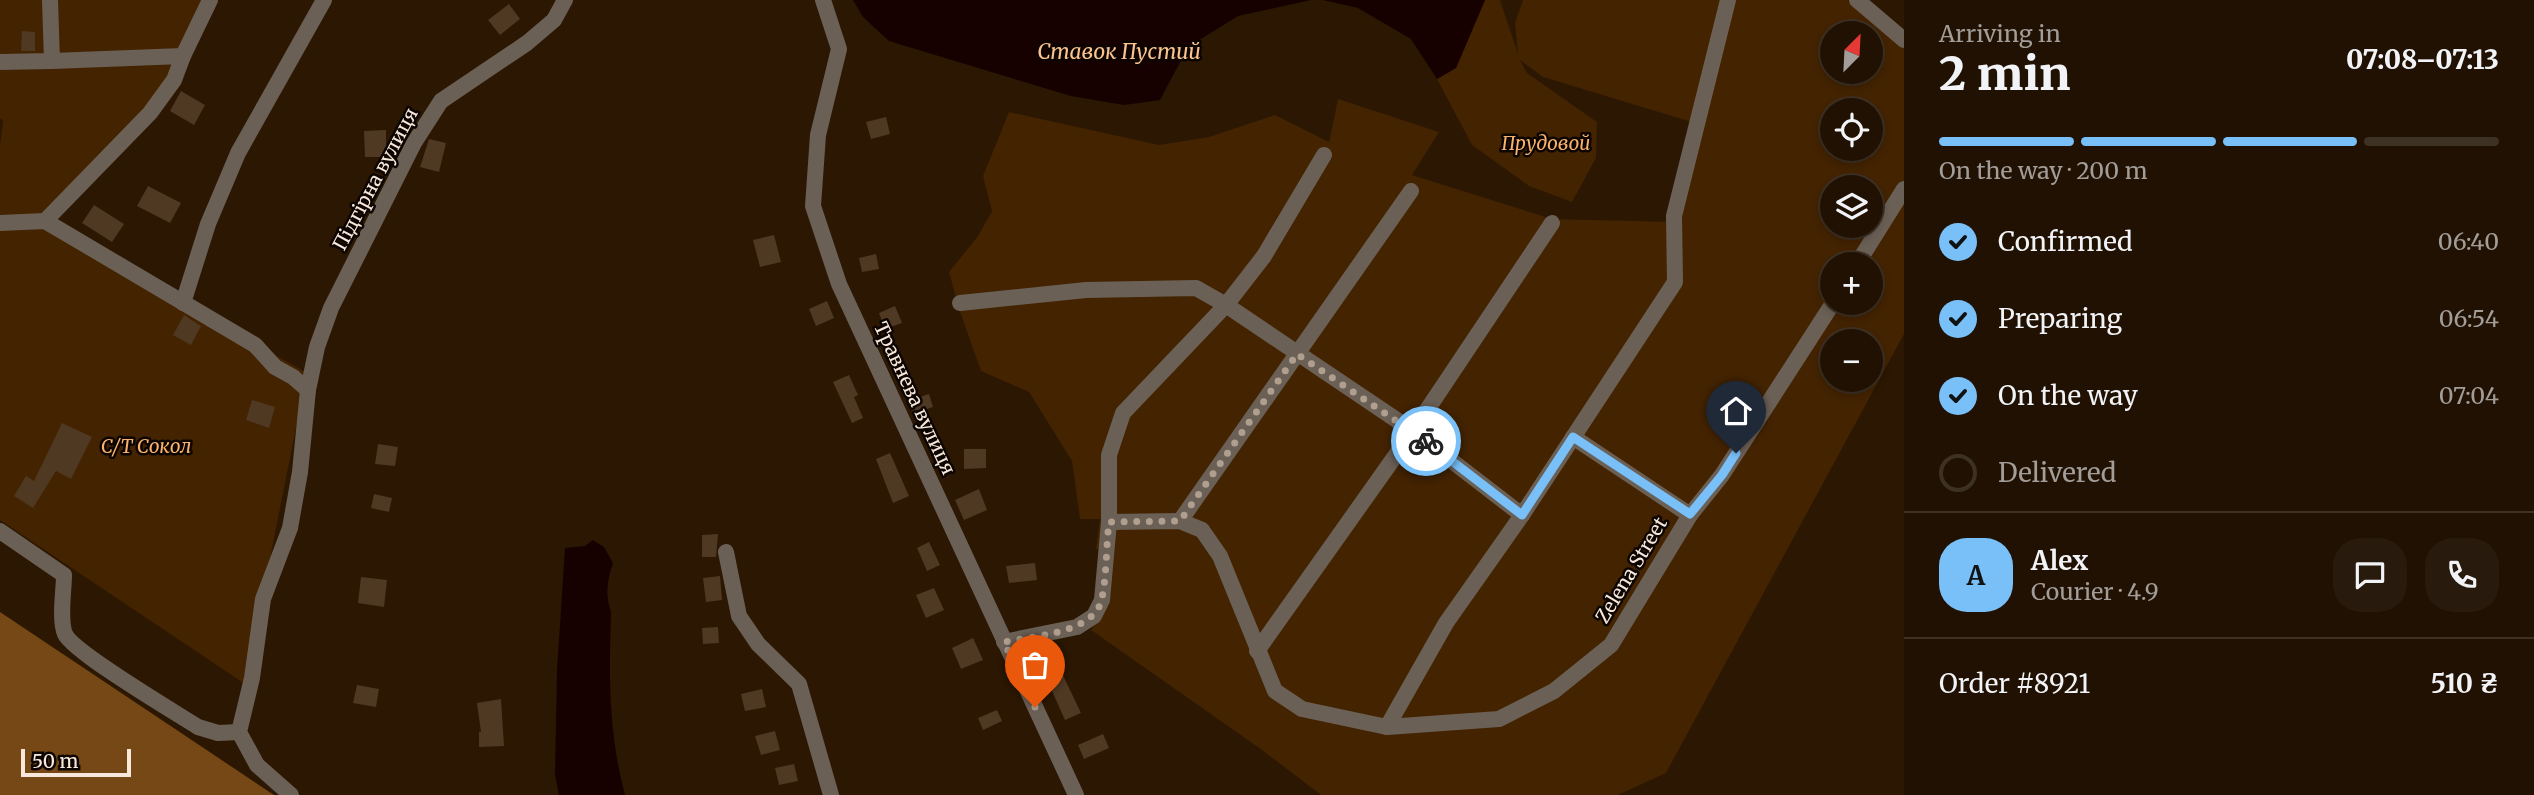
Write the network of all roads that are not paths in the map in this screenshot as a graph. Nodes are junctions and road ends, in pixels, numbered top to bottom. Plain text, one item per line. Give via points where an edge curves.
1 (50, 0) edge
2 (211, 0) edge
3 (324, 0) edge
4 (565, 0) edge
5 (823, 0) edge
6 (1728, 0) edge
7 (1857, 0) edge
8 (1904, 40) edge
9 (183, 56) junction
10 (52, 61) junction
11 (0, 62) edge
12 (1324, 155) dead end
13 (1904, 189) edge
14 (1411, 191) dead end
15 (45, 221) junction
16 (0, 223) edge
17 (1552, 223) dead end
18 (1865, 252) edge
19 (183, 303) junction
20 (960, 303) dead end
21 (1226, 305) junction
22 (1825, 315) edge
23 (1297, 354) junction
24 (308, 390) junction
25 (1413, 431) junction
26 (1573, 437) junction
27 (1690, 514) junction
28 (1522, 515) junction
29 (1180, 521) junction
30 (1109, 522) junction
31 (0, 531) edge
32 (726, 552) dead end
33 (1004, 642) junction
34 (1257, 651) junction
35 (1387, 727) junction
36 (239, 732) junction
37 (291, 795) edge
38 (831, 795) edge
39 (1076, 795) edge

1 - 10 street
2 - 9 street
3 - 19 street via 238,153 208,224
4 - 24 street, Підгірна вулиця via 554,20 441,101 434,111 331,308
5 - 33 street, Травнева вулиця via 839,49 818,135 813,205 839,284
6 - 26 street via 1674,216 1675,282
7 - 8 street
9 - 10 street
9 - 15 street via 174,80 150,113
10 - 11 street
12 - 21 street via 1264,256
13 - 18 street
14 - 23 street
15 - 16 street
15 - 19 street
17 - 25 street
19 - 24 street via 255,345 275,367
20 - 21 street via 1086,290 1196,288
21 - 23 street
21 - 30 street via 1123,413 1109,455
22 - 27 street, Zelena Street via 1722,475
23 - 25 street
23 - 29 street
24 - 36 street, Підгірна вулиця via 290,528 262,599 252,678
25 - 28 street
25 - 34 street
26 - 27 street
26 - 28 street
27 - 35 street, Zelena Street via 1611,645 1554,691 1499,719
28 - 35 street via 1446,623
29 - 30 street
29 - 34 street, Zelena Street via 1202,530 1220,556
30 - 33 street via 1102,600 1094,617 1077,627
31 - 36 street via 64,575 65,635 84,654 198,727 218,733
32 - 38 street via 739,616 758,644 799,684
33 - 39 street, Травнева вулиця
34 - 35 street, Zelena Street via 1275,691 1302,709
36 - 37 street via 257,765

